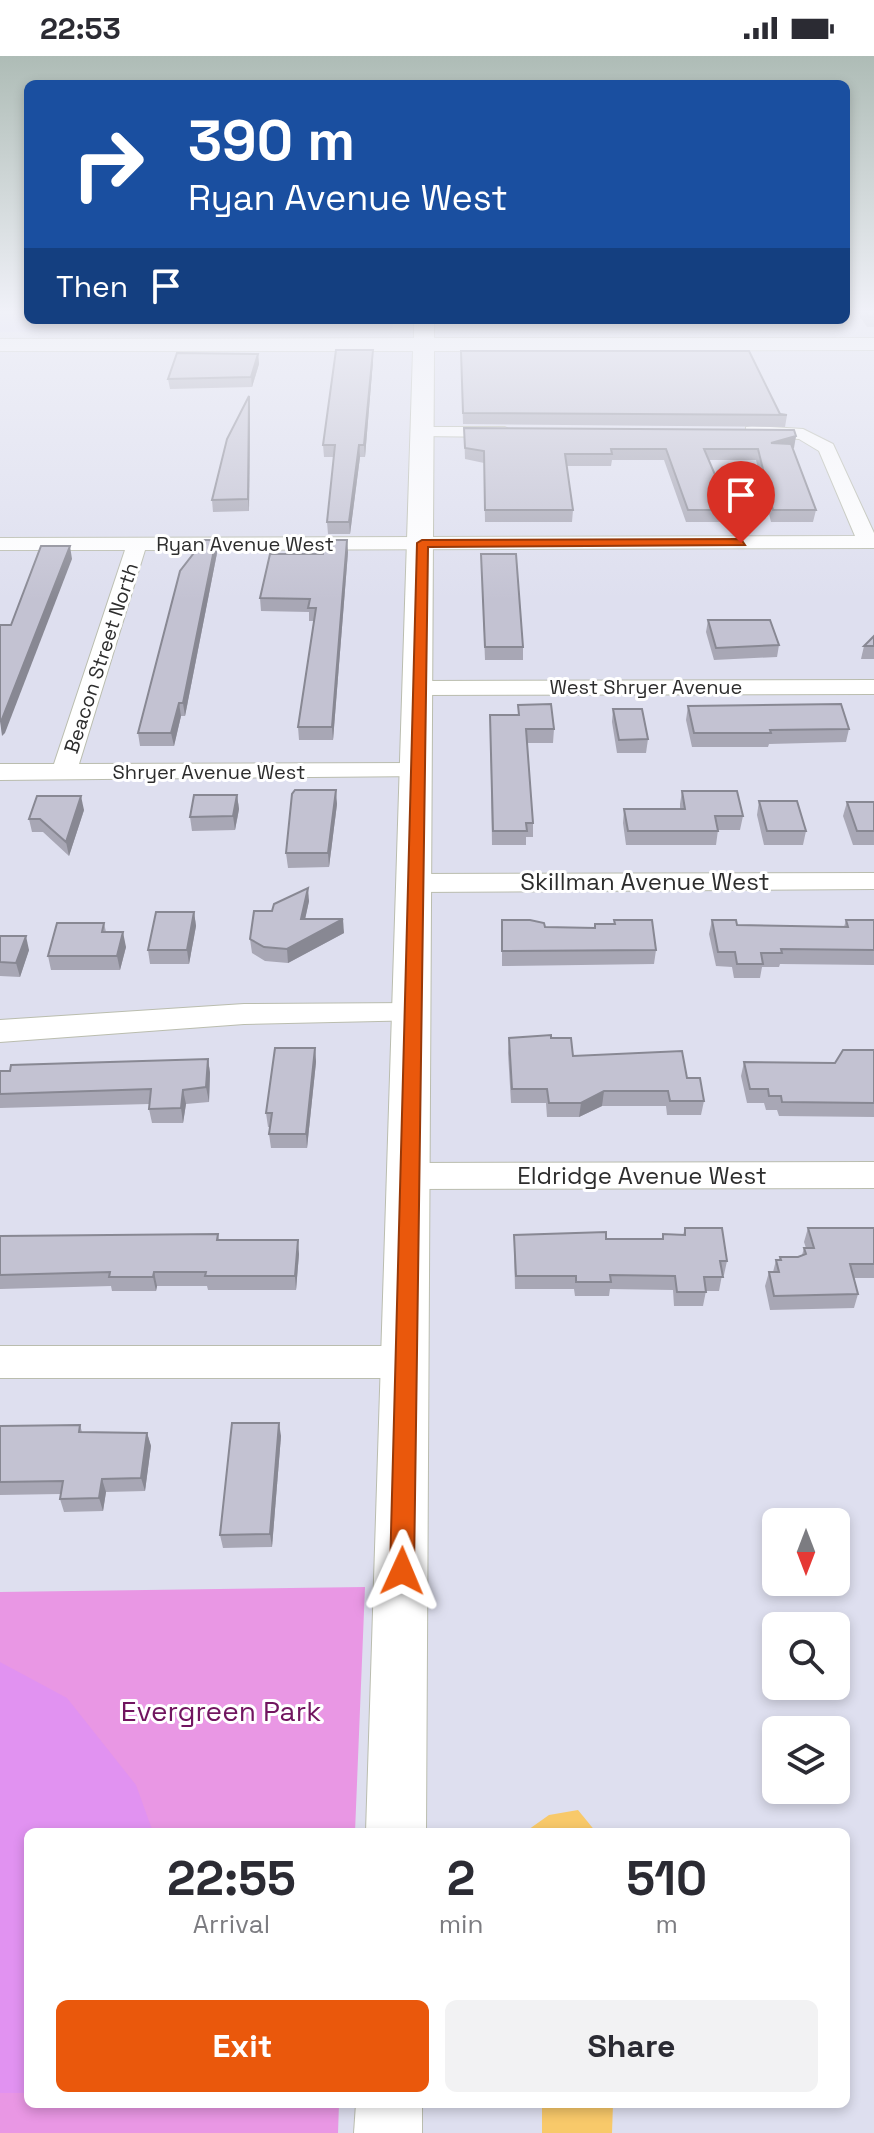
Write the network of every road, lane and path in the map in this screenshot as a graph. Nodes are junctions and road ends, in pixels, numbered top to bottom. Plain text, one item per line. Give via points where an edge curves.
1 (424, 406) edge
2 (731, 431) edge
3 (424, 432) junction
4 (532, 432) edge
5 (871, 542) edge
6 (422, 543) junction
7 (0, 544) edge
8 (137, 544) junction
9 (874, 687) edge
10 (419, 688) junction
11 (418, 771) junction
12 (0, 772) edge
13 (64, 772) junction
14 (874, 881) edge
15 (416, 883) junction
16 (413, 1013) junction
17 (0, 1031) edge
18 (874, 1175) edge
19 (410, 1176) junction
20 (0, 1362) edge
21 (407, 1362) junction
22 (396, 1828) edge
23 (389, 2108) edge
24 (388, 2133) edge

1 - 3 street
2 - 5 street via 792,432 820,441
3 - 4 street
3 - 6 street
5 - 6 street, Ryan Avenue West
6 - 8 street, Ryan Avenue West
6 - 10 street
7 - 8 street, Ryan Avenue West
8 - 13 street, Beacon Street North
9 - 10 street, West Shryer Avenue
10 - 11 street
11 - 13 street, Shryer Avenue West
11 - 15 street
12 - 13 street, Shryer Avenue West
14 - 15 street, Skillman Avenue West
15 - 16 street
16 - 17 street via 233,1015
16 - 19 street
18 - 19 street, Eldridge Avenue West
19 - 21 street
20 - 21 street
21 - 22 street
23 - 24 street

